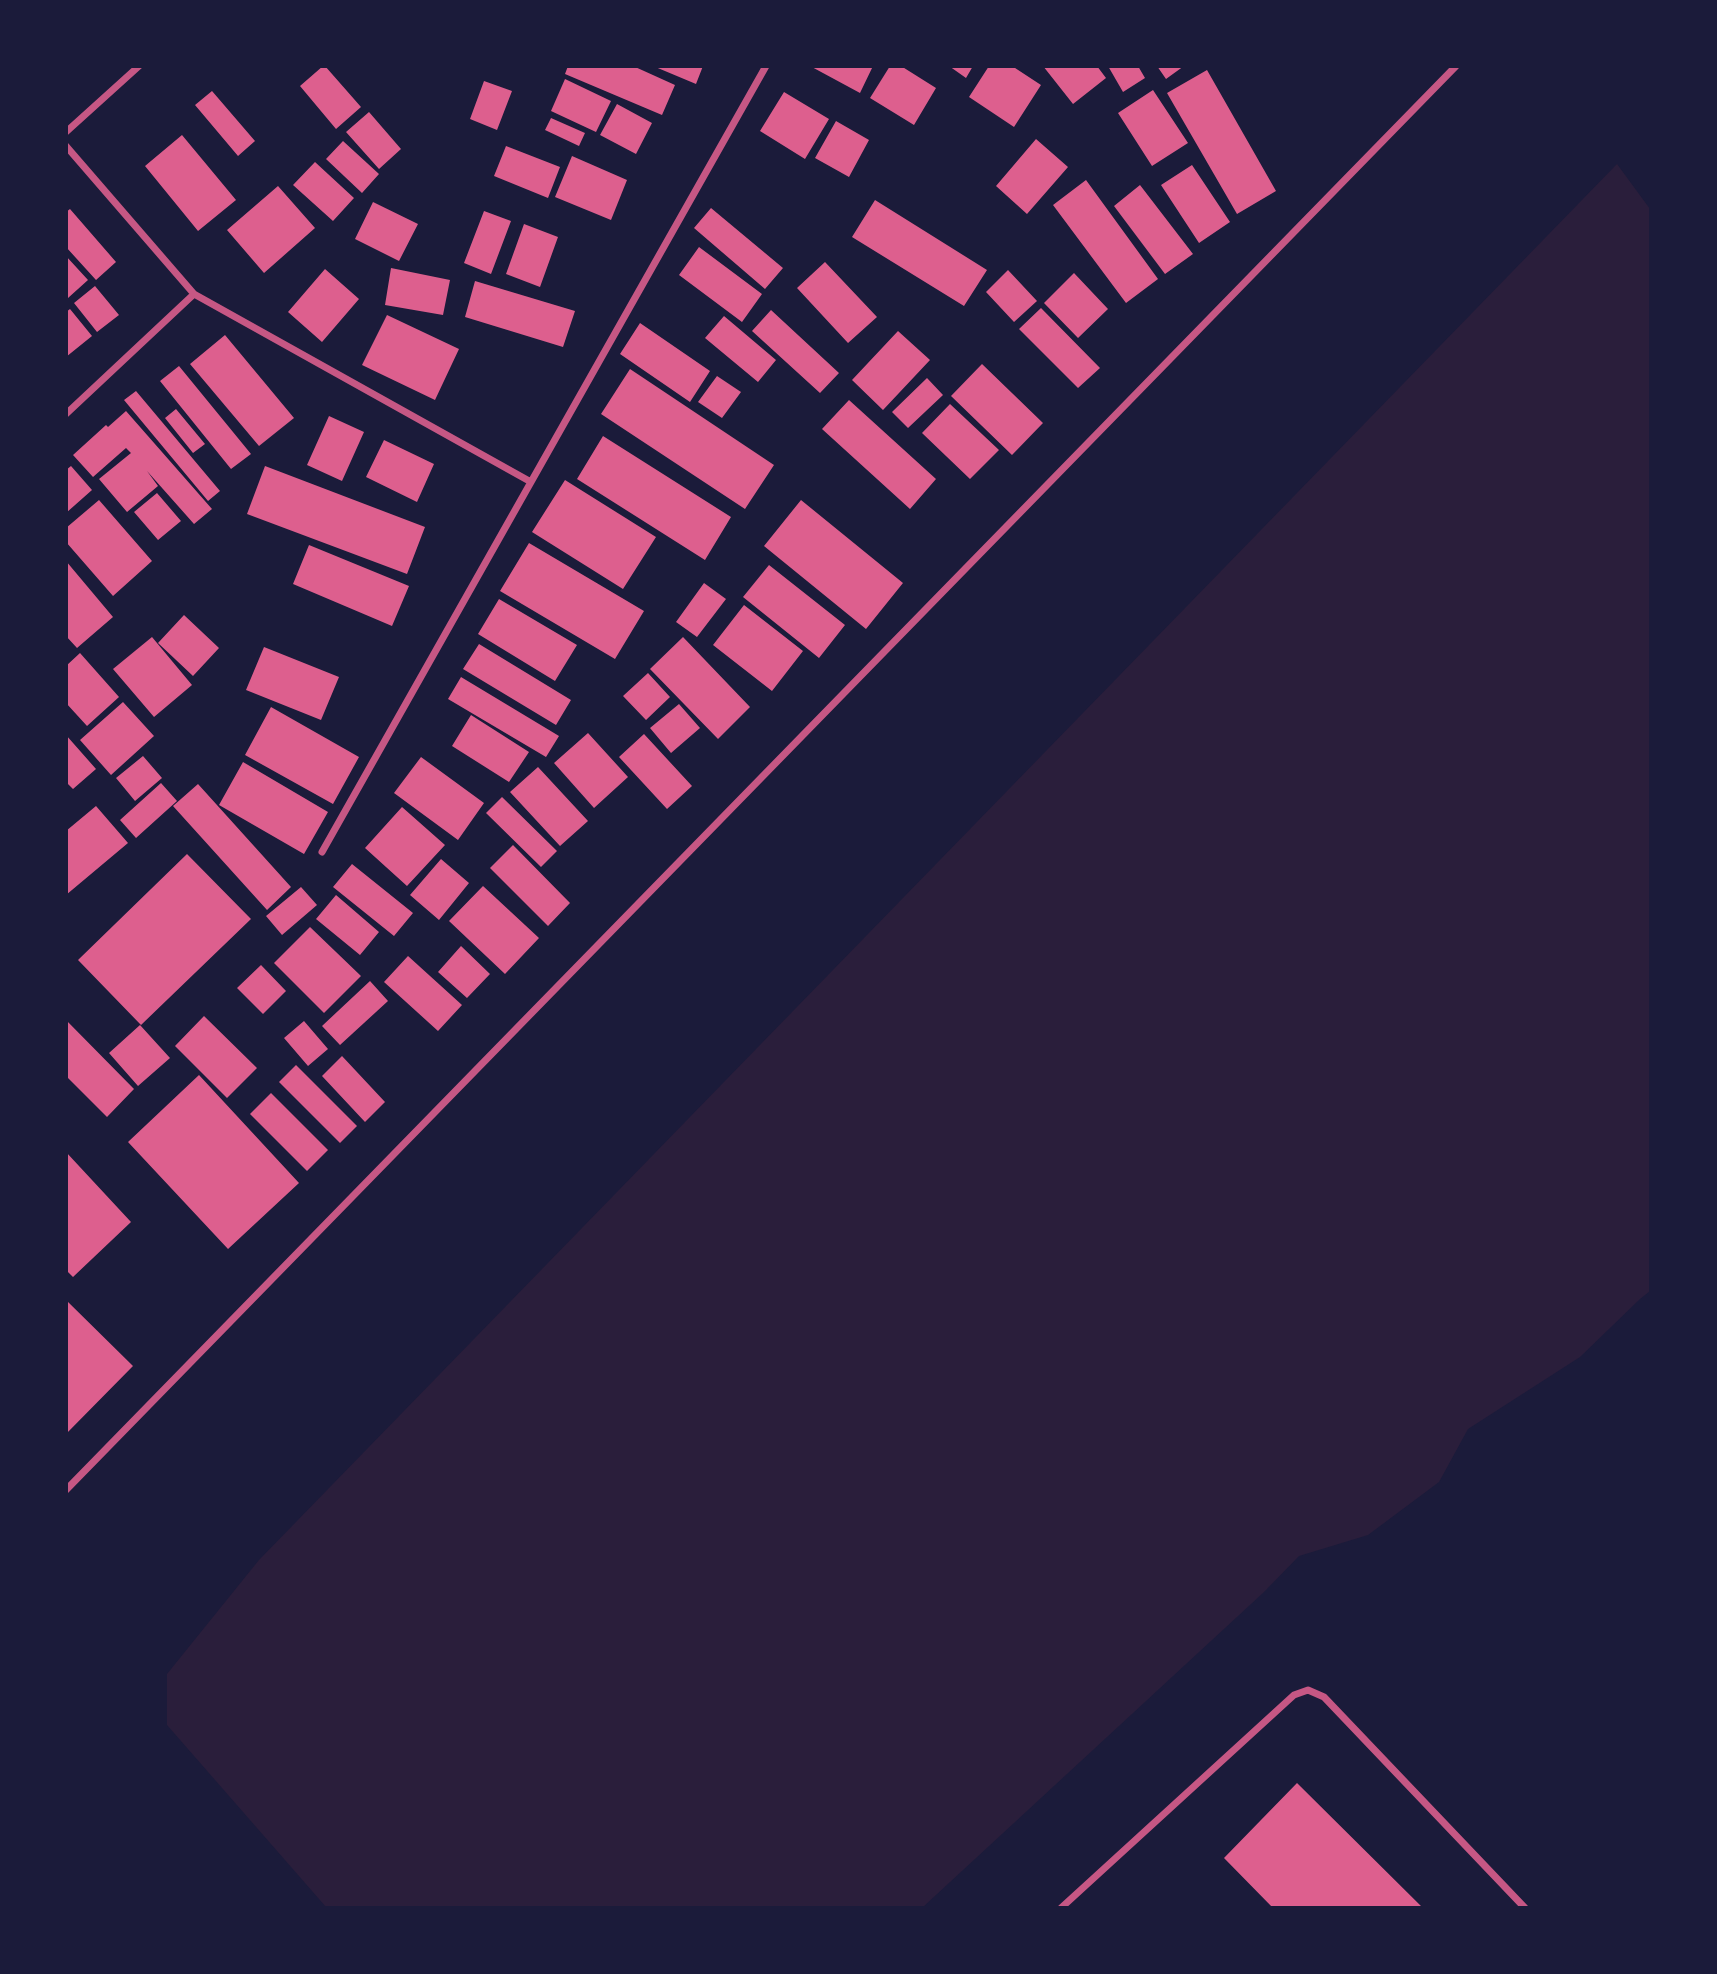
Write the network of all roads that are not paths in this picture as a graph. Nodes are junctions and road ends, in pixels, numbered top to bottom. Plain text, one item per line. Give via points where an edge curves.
1 (139, 66) edge
2 (766, 66) edge
3 (1443, 66) edge
4 (1456, 66) edge
5 (1448, 75) junction
6 (66, 132) edge
7 (66, 145) edge
8 (194, 294) junction
9 (66, 414) edge
10 (531, 482) junction
11 (322, 852) dead end
12 (66, 1490) edge
13 (1061, 1908) edge
14 (1525, 1908) edge

1 - 6 street
2 - 10 street
3 - 5 street
4 - 5 street
5 - 12 street
7 - 8 street
8 - 9 street
8 - 10 street
10 - 11 street
13 - 14 street via 1294,1695 1308,1690 1324,1697

